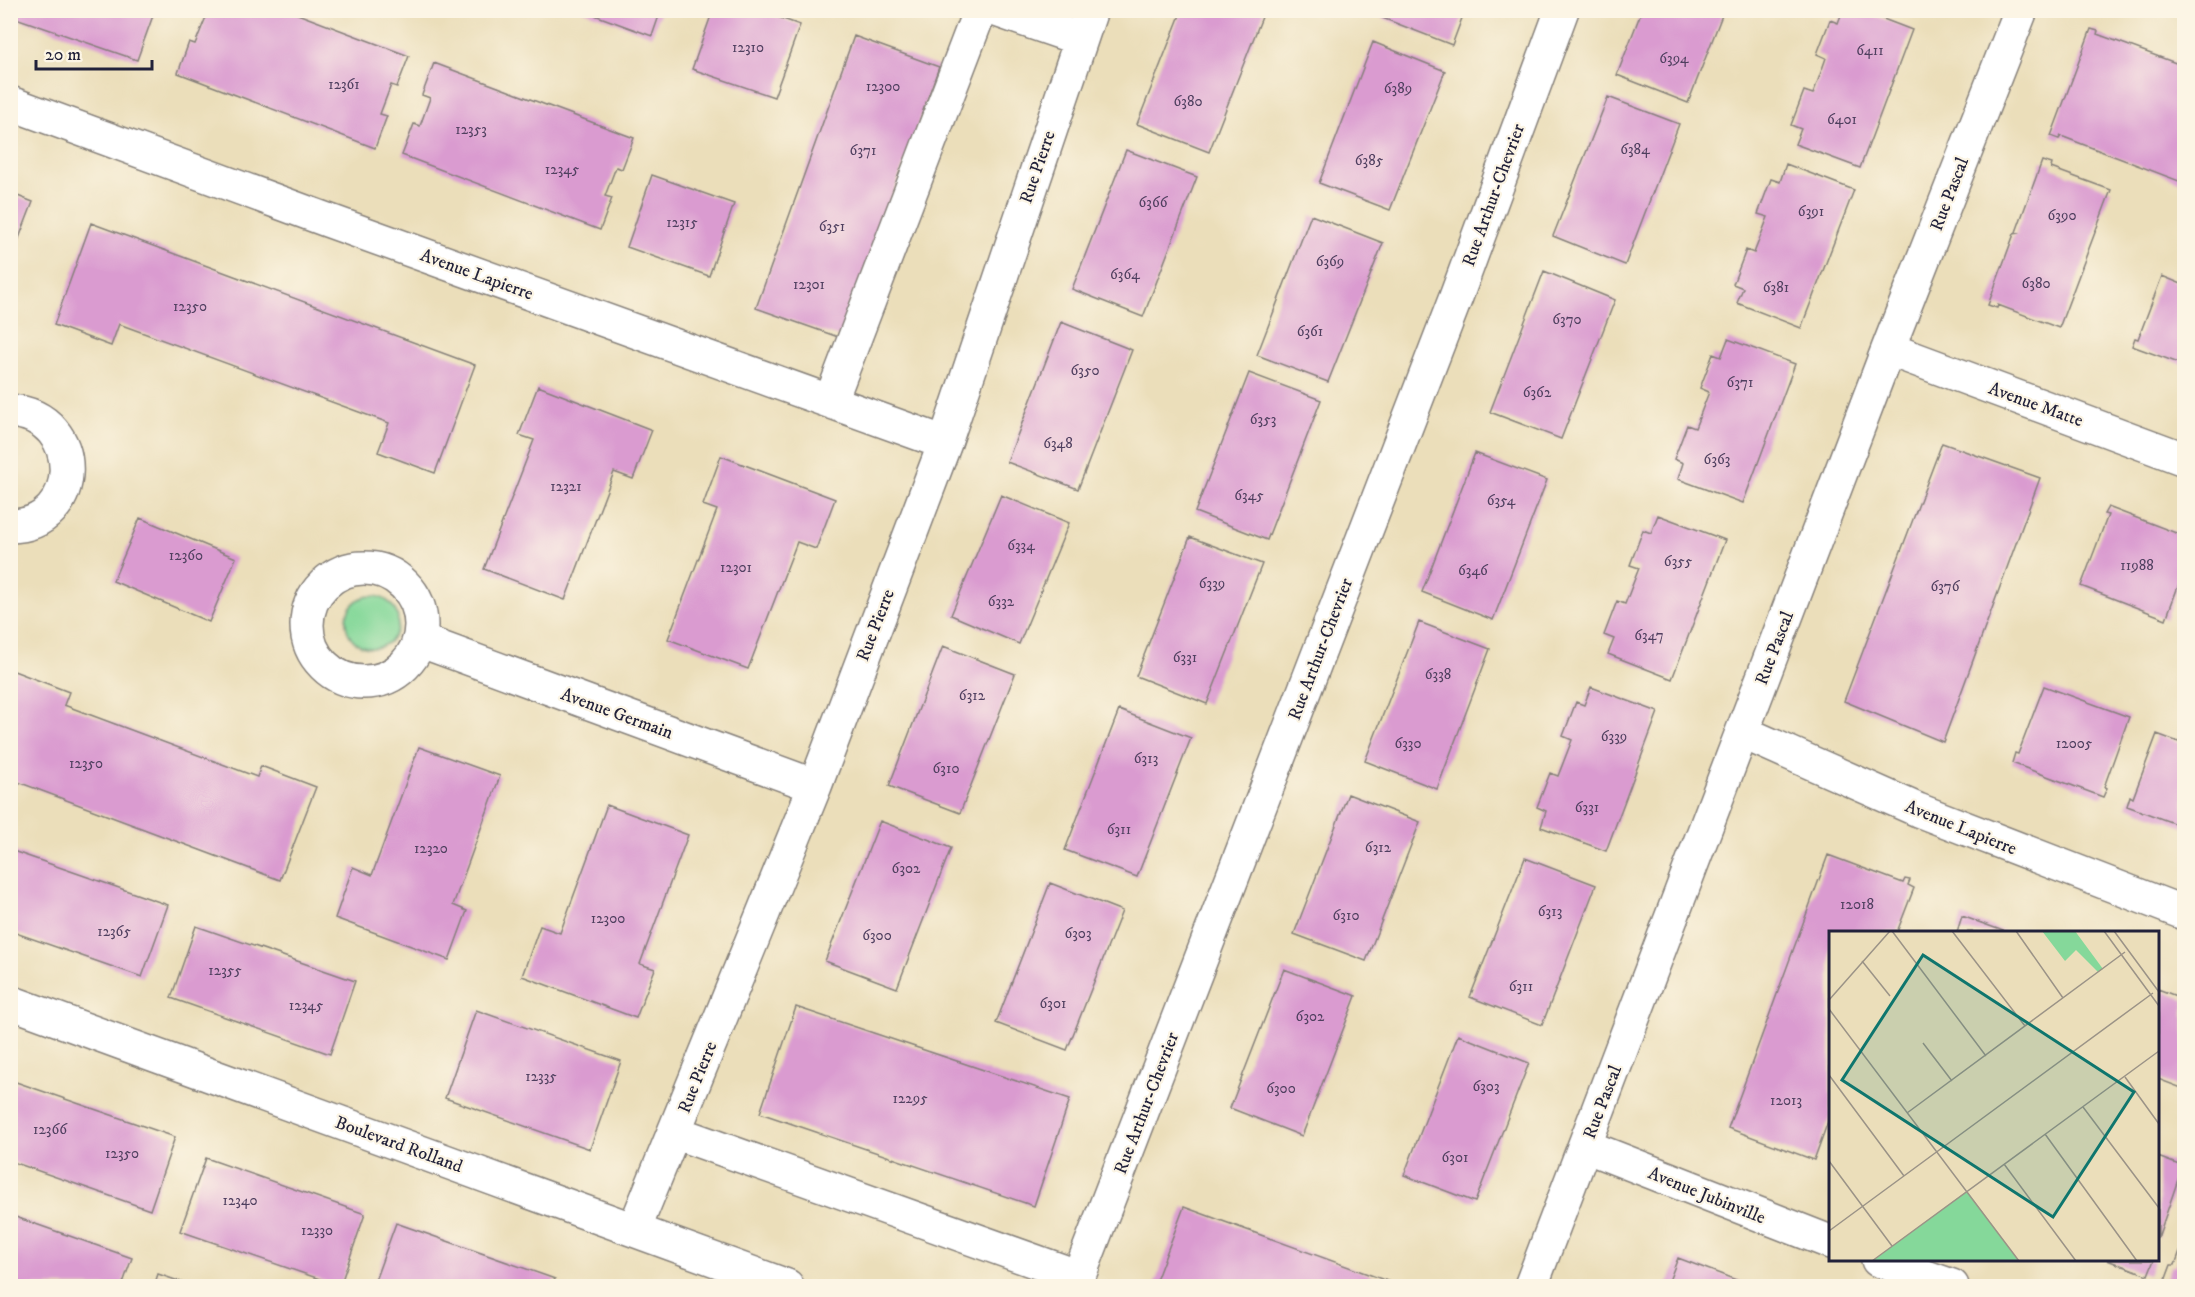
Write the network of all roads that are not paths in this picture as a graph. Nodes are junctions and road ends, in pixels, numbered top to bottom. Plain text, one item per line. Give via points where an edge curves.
1 (980, 10) edge
2 (996, 10) edge
3 (1562, 10) edge
4 (2021, 10) edge
5 (1085, 25) edge
6 (10, 103) edge
7 (1888, 349) junction
8 (831, 400) junction
9 (10, 411) edge
10 (945, 442) junction
11 (2184, 459) edge
12 (10, 526) edge
13 (419, 640) dead end
14 (1742, 732) junction
15 (815, 786) junction
16 (2184, 913) edge
17 (10, 1002) edge
18 (674, 1132) junction
19 (1585, 1146) junction
20 (634, 1230) junction
21 (1829, 1242) edge
22 (1881, 1261) edge
23 (1077, 1282) edge
24 (787, 1287) edge
25 (1531, 1287) edge
26 (1952, 1287) edge

1 - 8 street
2 - 5 street
3 - 23 street, Rue Arthur-Chevrier via 1456,297
4 - 7 street, Rue Pascal
5 - 10 street, Rue Pierre
6 - 8 street, Avenue Lapierre
7 - 11 street, Avenue Matte
7 - 14 street, Rue Pascal
8 - 10 street, Avenue Lapierre
9 - 12 street via 32,415 49,426 61,442 67,461 66,481 48,512 32,522
10 - 15 street, Rue Pierre
13 - 15 street, Avenue Germain
14 - 16 street, Avenue Lapierre via 1918,810
14 - 19 street, Rue Pascal
15 - 18 street, Rue Pierre
17 - 20 street, Boulevard Rolland
18 - 20 street, Rue Pierre
18 - 23 street
19 - 21 street, Avenue Jubinville
19 - 25 street, Rue Pascal
20 - 24 street, Boulevard Rolland
22 - 26 street

